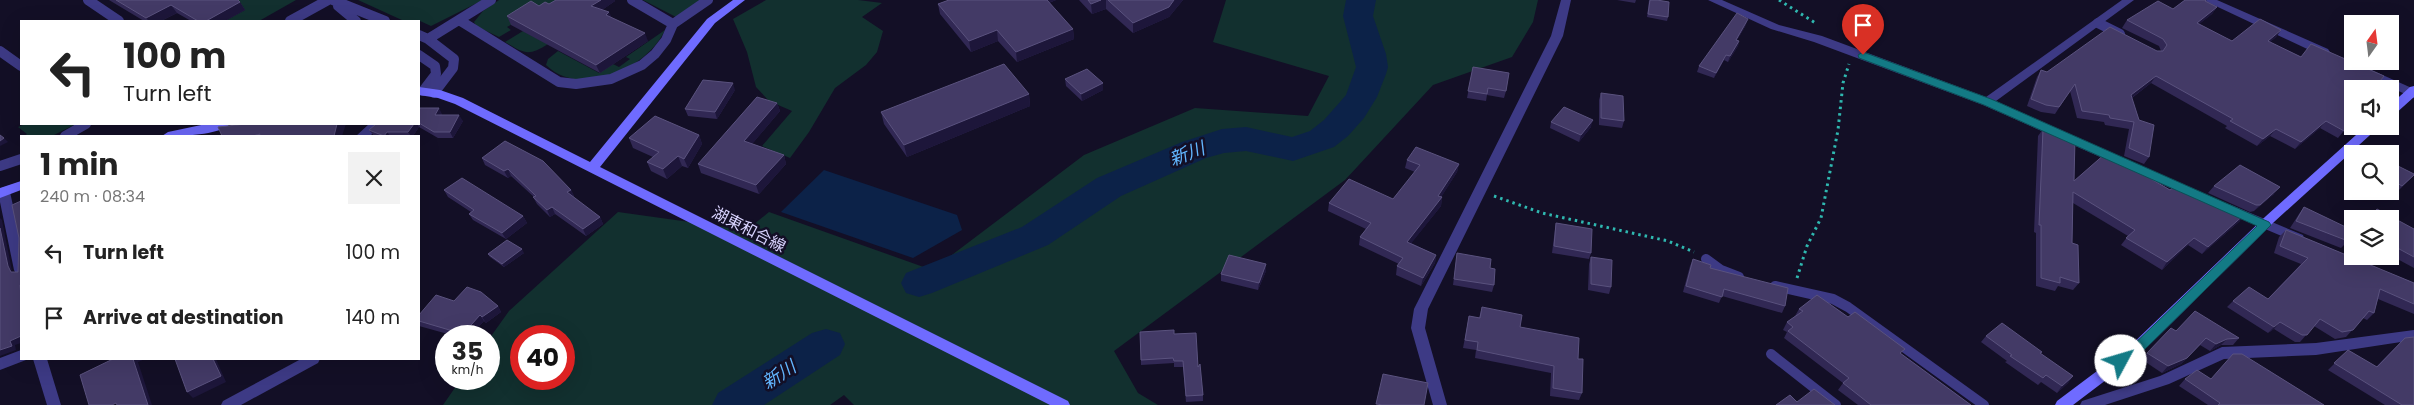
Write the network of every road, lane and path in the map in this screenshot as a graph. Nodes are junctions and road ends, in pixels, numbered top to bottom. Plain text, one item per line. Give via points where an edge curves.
1 (88, 0) edge
2 (331, 0) edge
3 (491, 0) edge
4 (632, 0) edge
5 (708, 0) edge
6 (740, 0) edge
7 (1566, 0) edge
8 (1713, 0) edge
9 (2129, 0) edge
10 (2208, 0) edge
11 (118, 20) edge
12 (292, 20) edge
13 (355, 20) edge
14 (382, 20) edge
15 (458, 20) junction
16 (2098, 22) junction
17 (673, 24) junction
18 (423, 37) edge
19 (2131, 39) edge
20 (1853, 52) junction
21 (2, 55) edge
22 (420, 56) edge
23 (2332, 56) edge
24 (20, 65) edge
25 (2363, 70) edge
26 (425, 92) edge
27 (2413, 92) edge
28 (1987, 102) junction
29 (2399, 104) edge
30 (84, 125) edge
31 (219, 125) edge
32 (377, 125) edge
33 (67, 135) edge
34 (173, 135) edge
35 (363, 135) edge
36 (2364, 135) edge
37 (20, 158) edge
38 (0, 166) edge
39 (592, 168) junction
40 (20, 185) edge
41 (2, 192) edge
42 (1481, 192) junction
43 (2203, 198) edge
44 (2220, 205) edge
45 (2265, 225) junction
46 (2308, 242) edge
47 (1706, 258) joint
48 (20, 266) edge
49 (1794, 291) junction
50 (2414, 335) edge
51 (1771, 354) dead end
52 (20, 356) edge
53 (40, 360) edge
54 (311, 360) edge
55 (0, 364) edge
56 (54, 405) edge
57 (228, 405) edge
58 (1063, 405) edge
59 (1440, 405) edge
60 (1836, 405) edge
61 (1984, 405) edge
62 (2062, 405) edge
63 (2087, 405) edge

1 - 11 lane
2 - 12 lane
2 - 13 lane
2 - 14 lane
3 - 15 lane
4 - 17 lane
5 - 17 lane
6 - 39 street via 711,21
7 - 42 street via 1557,36
8 - 20 street via 1775,27
9 - 16 street
10 - 23 street
15 - 17 lane via 560,82 576,85 618,78 636,68 663,44
15 - 18 lane
16 - 19 lane
16 - 28 street
18 - 26 lane via 454,58 453,68
20 - 28 street
20 - 49 path via 1843,82 1838,130 1821,218 1807,246
21 - 24 lane
22 - 26 lane via 435,66 436,74
25 - 27 street
26 - 39 street, 湖東和合線 via 460,101
27 - 29 street
28 - 43 street
30 - 33 lane
31 - 34 street
32 - 35 street
36 - 45 street
37 - 38 lane
39 - 58 street, 湖東和合線
40 - 41 street
41 - 48 street
42 - 47 path via 1542,213 1668,241
42 - 59 street via 1421,309 1418,328
44 - 45 street
45 - 46 street
45 - 62 street via 2134,351
47 - 49 lane via 1722,270
49 - 61 lane via 1833,299 1848,307
50 - 63 street via 2316,349 2222,353 2164,380
51 - 60 lane
52 - 55 street
53 - 56 street
54 - 57 street

